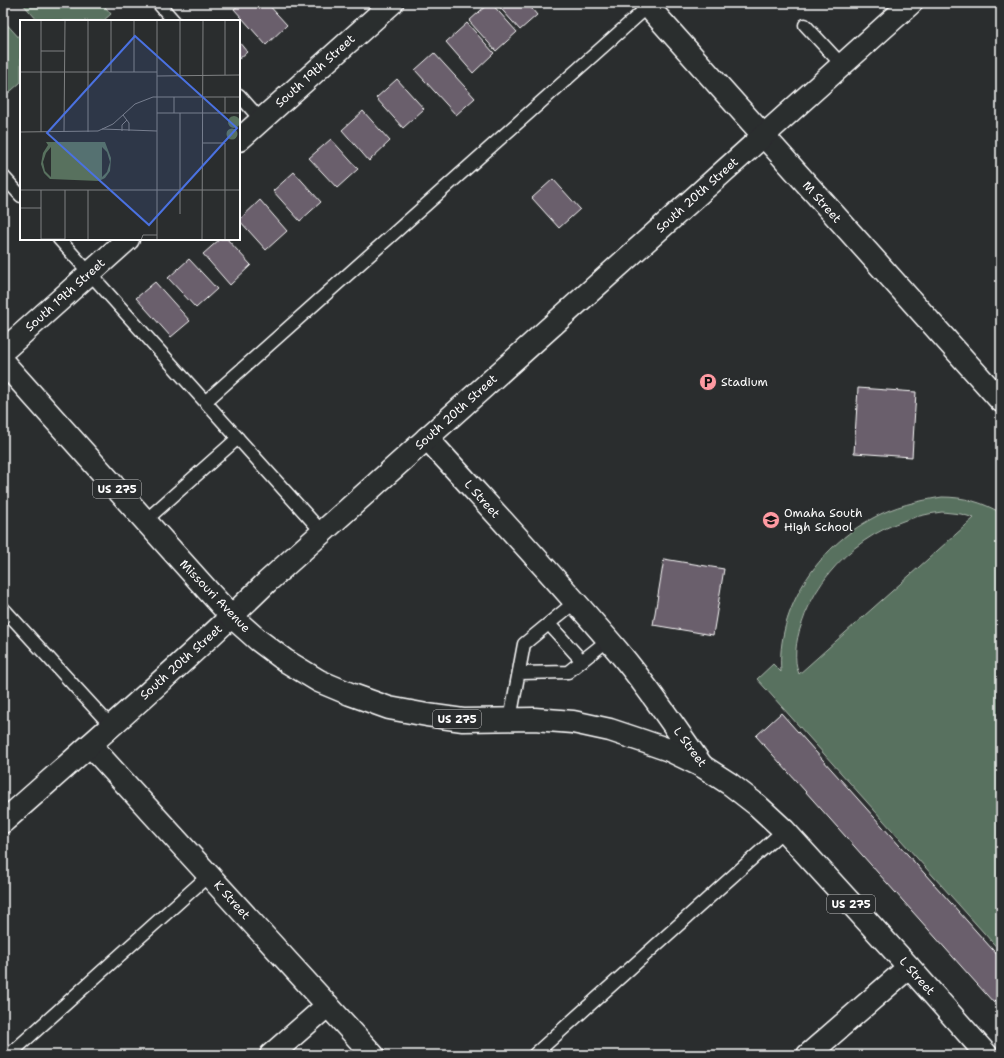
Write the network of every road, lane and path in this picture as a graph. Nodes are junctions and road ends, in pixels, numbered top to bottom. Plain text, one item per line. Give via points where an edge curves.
1 (158, 3) edge
2 (392, 3) edge
3 (911, 3) edge
4 (648, 4) edge
5 (173, 20) edge
6 (806, 25) dead end
7 (842, 65) junction
8 (240, 96) edge
9 (261, 120) junction
10 (763, 136) junction
11 (240, 139) edge
12 (3, 176) edge
13 (20, 195) edge
14 (60, 240) edge
15 (127, 240) edge
16 (90, 273) junction
17 (3, 351) edge
18 (3, 362) edge
19 (1001, 401) edge
20 (205, 402) junction
21 (238, 438) junction
22 (427, 438) junction
23 (145, 521) junction
24 (322, 532) junction
25 (575, 602) junction
26 (3, 608) edge
27 (231, 616) junction
28 (549, 624) junction
29 (608, 640) junction
30 (582, 661) junction
31 (519, 673) junction
32 (510, 719) junction
33 (111, 726) junction
34 (90, 745) junction
35 (702, 766) junction
36 (3, 822) edge
37 (784, 830) junction
38 (209, 875) junction
39 (909, 967) junction
40 (328, 1005) junction
41 (9, 1055) edge
42 (271, 1055) edge
43 (373, 1055) edge
44 (534, 1055) edge
45 (808, 1055) edge
46 (987, 1055) edge

1 - 5 lane
2 - 9 street, South 19th Street
3 - 7 street, South 20th Street
4 - 10 street, M Street
4 - 20 lane
6 - 7 lane
7 - 10 street, South 20th Street
8 - 9 lane
9 - 11 street, South 19th Street
10 - 19 street, M Street
10 - 22 street, South 20th Street
12 - 13 lane
14 - 16 lane
15 - 16 street, South 19th Street
16 - 17 street, South 19th Street
16 - 20 lane
18 - 23 street, Missouri Avenue / US 275
20 - 21 lane
21 - 23 lane
21 - 24 lane
22 - 24 street, South 20th Street
22 - 25 street, L Street
23 - 27 street, Missouri Avenue / US 275
24 - 27 street, South 20th Street
25 - 28 lane
25 - 29 street, L Street
26 - 33 lane
27 - 32 street, Missouri Avenue / US 275 via 286,661 319,681 350,694 388,708 427,715 463,720
27 - 33 street, South 20th Street
28 - 30 lane
28 - 31 lane via 524,644
29 - 30 lane
29 - 35 street, L Street via 651,693
30 - 31 lane via 568,672
31 - 32 lane
32 - 35 street, Missouri Avenue / US 275 via 573,722 610,730 669,750
33 - 34 street, South 20th Street
34 - 36 street, South 20th Street
34 - 38 street, K Street
35 - 37 street, L Street / US 275 via 730,784
37 - 39 street, L Street / US 275
37 - 44 lane
38 - 40 street, K Street
38 - 41 lane
39 - 45 street
39 - 46 street, L Street / US 275
40 - 42 street
40 - 43 street, K Street

